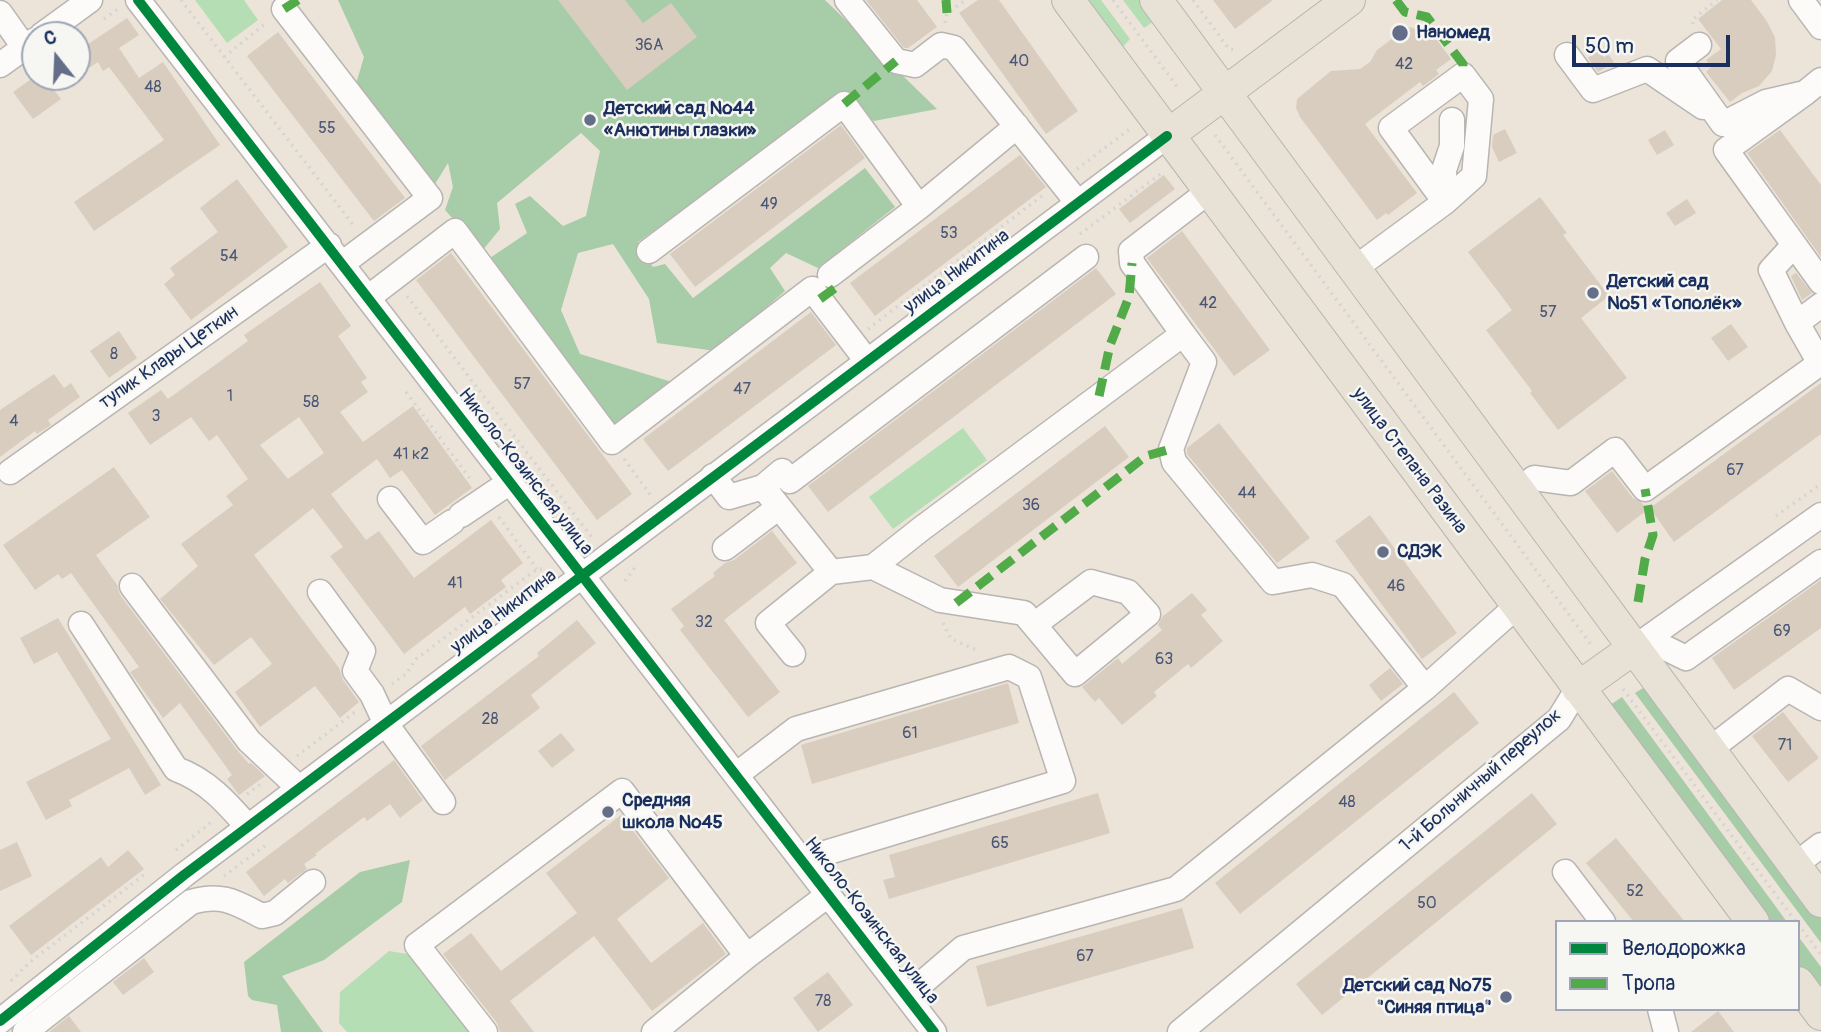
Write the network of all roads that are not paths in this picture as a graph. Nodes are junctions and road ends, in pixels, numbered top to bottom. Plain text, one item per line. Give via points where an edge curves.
1 (90, 0) edge
2 (138, 0) edge
3 (847, 0) edge
4 (1068, 0) edge
5 (1156, 0) edge
6 (1349, 0) edge
7 (1801, 0) edge
8 (284, 9) road end
9 (0, 13) edge
10 (61, 21) edge
11 (1821, 27) edge
12 (21, 30) edge
13 (1699, 45) road end
14 (21, 50) edge
15 (1567, 55) dead end
16 (0, 65) edge
17 (1813, 86) edge
18 (1223, 93) junction
19 (1715, 115) junction
20 (1452, 121) dead end
21 (1017, 126) junction
22 (1167, 136) junction
23 (1208, 192) junction
24 (1078, 202) junction
25 (1445, 202) junction
26 (919, 207) junction
27 (1794, 244) junction
28 (649, 251) dead end
29 (336, 254) junction
30 (1086, 257) dead end
31 (1354, 270) junction
32 (830, 275) dead end
33 (1821, 282) edge
34 (369, 297) junction
35 (1821, 305) edge
36 (1797, 323) junction
37 (1183, 334) junction
38 (867, 361) junction
39 (1820, 364) edge
40 (10, 472) dead end
41 (713, 476) junction
42 (510, 482) junction
43 (763, 487) junction
44 (1517, 491) junction
45 (390, 499) dead end
46 (779, 507) junction
47 (1821, 515) edge
48 (725, 548) dead end
49 (1821, 562) edge
50 (873, 568) junction
51 (831, 572) junction
52 (582, 575) junction
53 (132, 586) dead end
54 (320, 592) dead end
55 (1517, 606) junction
56 (81, 624) dead end
57 (1034, 625) dead end
58 (1641, 644) junction
59 (793, 654) dead end
60 (1425, 688) junction
61 (1578, 688) junction
62 (1821, 708) edge
63 (386, 724) junction
64 (1709, 750) junction
65 (736, 775) junction
66 (299, 788) junction
67 (443, 802) dead end
68 (248, 827) junction
69 (1821, 845) edge
70 (802, 860) junction
71 (1795, 865) junction
72 (1564, 872) dead end
73 (313, 882) dead end
74 (828, 895) junction
75 (1821, 901) edge
76 (1601, 920) edge
77 (1752, 920) edge
78 (747, 956) junction
79 (1800, 986) edge
80 (907, 996) junction
81 (1661, 1011) edge
82 (1821, 1014) edge
83 (0, 1022) edge
84 (12, 1032) edge
85 (25, 1032) edge
86 (485, 1032) edge
87 (654, 1032) edge
88 (934, 1032) edge
89 (1180, 1032) edge
90 (1666, 1032) edge

1 - 10 street
2 - 29 street, Николо-Козинская улица
3 - 21 street via 896,61 915,65 941,45 954,48
4 - 22 main road, улица Степана Разина
5 - 18 main road
6 - 18 main road
7 - 11 street
8 - 29 street, тупик Клары Цеткин via 430,198
9 - 12 street
13 - 19 street via 1678,61
14 - 16 street
15 - 19 street via 1593,90 1647,69
17 - 19 street via 1766,102 1723,124
17 - 27 street via 1726,150
18 - 22 main road
18 - 31 main road
20 - 25 street via 1452,146 1444,170
21 - 24 street
21 - 26 street
22 - 23 main road, улица Степана Разина
22 - 24 street, улица Никитина
23 - 37 street via 1131,251 1132,262
23 - 55 main road, улица Степана Разина
24 - 38 street, улица Никитина
25 - 25 street via 1474,176 1481,99 1462,75 1391,128
25 - 31 street
26 - 28 street via 844,104
26 - 32 street
27 - 33 street
27 - 36 street via 1771,270
29 - 34 street, Николо-Козинская улица
29 - 40 street, тупик Клары Цеткин
30 - 43 street via 790,481 782,471
31 - 44 main road
34 - 38 street via 455,231 612,442 812,289
34 - 42 street, Николо-Козинская улица
35 - 36 street
36 - 39 street
37 - 50 street
37 - 60 street via 1204,362 1171,449 1174,462 1273,582 1312,575 1343,585
38 - 41 street, улица Никитина
39 - 44 street via 1645,489 1615,450 1570,483 1534,478
41 - 43 street via 729,497
41 - 52 street, улица Никитина
42 - 45 street via 423,542
42 - 52 street, Николо-Козинская улица
43 - 46 street
44 - 58 main road
46 - 48 street
46 - 51 street
47 - 58 street, 1-й Больничный переулок
49 - 58 street via 1686,658
50 - 51 street
50 - 57 street via 940,600 1024,613
51 - 59 street via 768,623
52 - 63 street, улица Никитина
52 - 65 street, Николо-Козинская улица
53 - 66 street via 249,741
54 - 63 street via 363,651 355,671
55 - 60 street
55 - 61 main road, улица Степана Разина
56 - 68 street via 176,769 195,776
58 - 61 main road, 1-й Больничный переулок
58 - 64 main road
60 - 80 street via 1176,889 963,948
61 - 77 main road, улица Степана Разина
61 - 89 street, 1-й Больничный переулок via 1559,719
62 - 64 street via 1788,689
63 - 66 street, улица Никитина
63 - 67 street
64 - 71 main road
65 - 70 street, Николо-Козинская улица
65 - 70 street via 796,729 1009,667 1029,677 1063,781
66 - 68 street, улица Никитина
68 - 83 street, улица Никитина
69 - 71 street
70 - 74 street, Николо-Козинская улица
71 - 75 main road
72 - 76 street
73 - 85 street via 275,913 262,916 233,901 209,897 191,902
74 - 78 street
74 - 80 street, Николо-Козинская улица
78 - 86 street via 622,791 417,945
78 - 87 street
79 - 82 main road
80 - 88 street, Николо-Козинская улица
81 - 90 street
83 - 84 street

